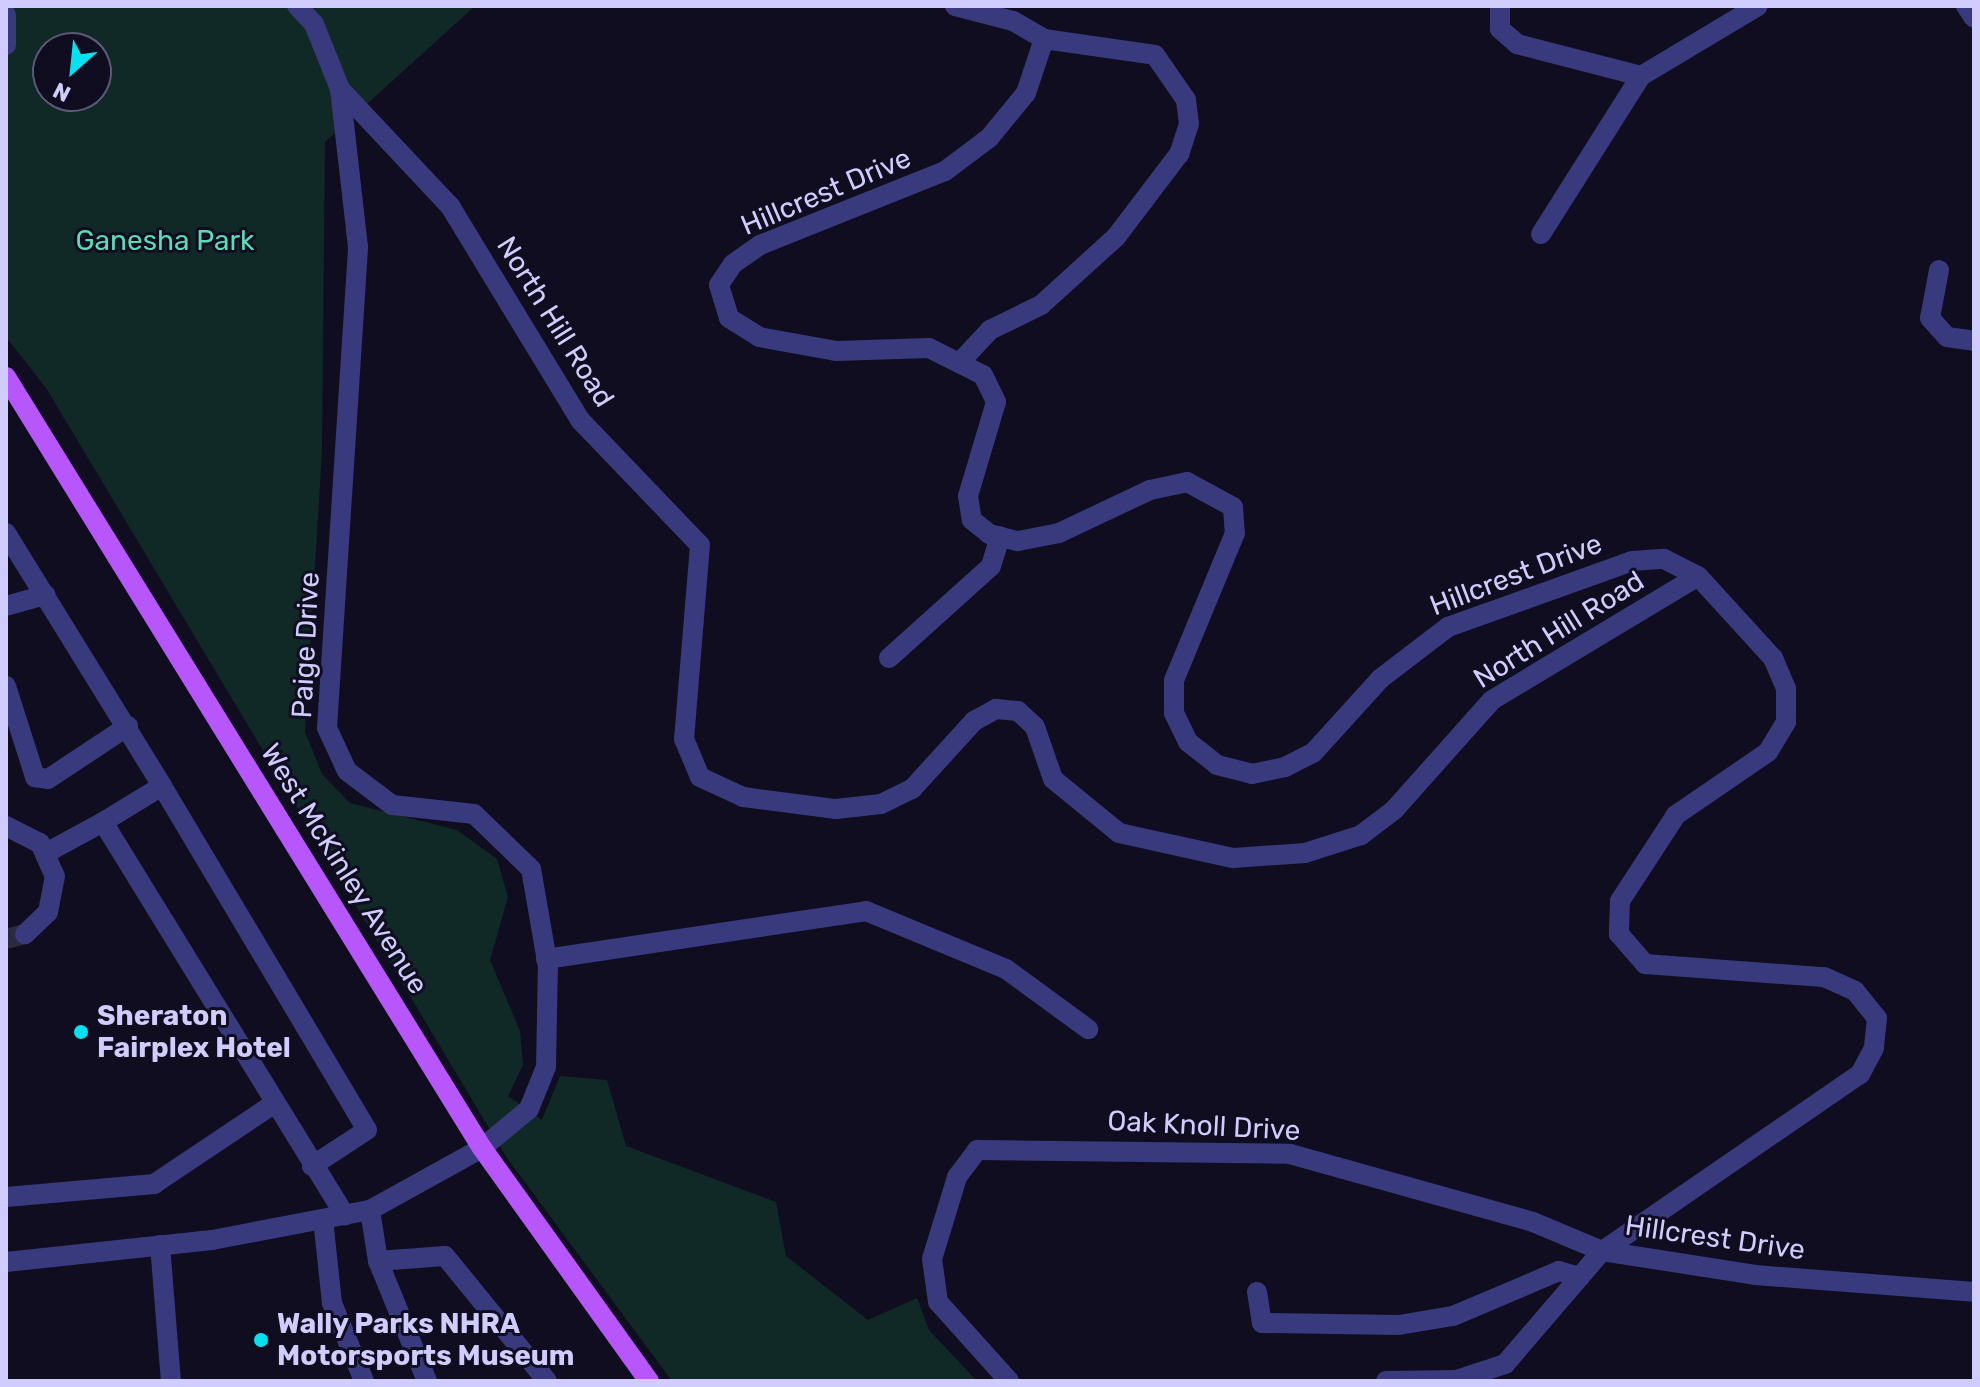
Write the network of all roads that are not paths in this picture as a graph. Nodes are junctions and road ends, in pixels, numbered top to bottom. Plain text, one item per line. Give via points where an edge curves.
1 (297, 6) edge
2 (955, 6) edge
3 (1500, 6) edge
4 (1758, 6) edge
5 (1966, 6) edge
6 (6, 15) edge
7 (1974, 18) edge
8 (1044, 39) junction
9 (6, 45) edge
10 (1641, 76) junction
11 (340, 89) junction
12 (1541, 234) dead end
13 (1939, 270) dead end
14 (1974, 341) edge
15 (963, 359) junction
16 (6, 377) edge
17 (6, 533) edge
18 (1000, 536) junction
19 (1698, 576) junction
20 (45, 595) junction
21 (6, 606) edge
22 (889, 658) dead end
23 (6, 686) edge
24 (128, 726) junction
25 (162, 786) junction
26 (103, 822) junction
27 (6, 826) edge
28 (46, 853) junction
29 (25, 934) tunnel mouth
30 (546, 959) junction
31 (1088, 1029) dead end
32 (272, 1105) junction
33 (482, 1148) junction
34 (312, 1166) junction
35 (6, 1197) edge
36 (370, 1210) junction
37 (345, 1215) junction
38 (323, 1219) junction
39 (160, 1245) junction
40 (1602, 1251) junction
41 (378, 1261) junction
42 (6, 1262) edge
43 (1580, 1277) junction
44 (1257, 1292) dead end
45 (1974, 1292) edge
46 (171, 1381) edge
47 (364, 1381) edge
48 (427, 1381) edge
49 (547, 1381) edge
50 (649, 1381) edge
51 (1009, 1381) edge
52 (1386, 1381) edge

1 - 11 street, Paige Drive via 314,24
2 - 8 street via 1013,21
3 - 10 street via 1500,29 1517,44 1583,55
4 - 10 street
5 - 7 street
6 - 9 street
8 - 15 street via 1132,46 1155,55 1174,76 1189,124 1160,182 1081,270 1041,305 990,330
8 - 15 street, Hillcrest Drive via 1026,93 956,163 760,245 733,264 719,285 729,318 759,337 836,351 929,348
10 - 12 street
11 - 19 street, North Hill Road via 450,206 580,420 700,545 684,739 700,777 743,797 836,809 881,804 912,789 974,721 996,709 1018,711 1035,727 1053,779 1119,833 1233,858 1305,853 1361,835 1394,810 1492,700
11 - 30 street, Paige Drive via 358,247 327,728 347,771 392,805 474,814 531,869
13 - 14 street via 1930,318 1947,337
15 - 18 street via 983,375 996,402 968,496 972,520
16 - 33 main road, West McKinley Avenue
17 - 20 street
18 - 19 street, Hillcrest Drive via 1059,533 1150,490 1187,482 1233,507 1235,533 1174,680 1174,713 1198,750 1217,765 1252,774 1313,753 1380,679 1448,627 1632,561 1664,559
18 - 22 street via 991,566
19 - 40 street, Hillcrest Drive via 1773,658 1786,688 1786,722 1768,752 1676,815 1620,901 1619,934 1645,964 1824,977 1855,991 1877,1018 1874,1048 1860,1074
20 - 21 street
20 - 24 street
23 - 24 street via 35,777 48,779
24 - 25 street
25 - 26 street
25 - 34 street via 367,1130
26 - 28 street
26 - 32 street
27 - 28 street
28 - 29 street via 55,895
30 - 31 street via 866,911 1006,969
30 - 33 street, Paige Drive via 546,1067 529,1109
32 - 34 street
32 - 35 street via 154,1184
33 - 36 street, Paige Drive
33 - 50 main road, West McKinley Avenue
34 - 37 street
36 - 37 street, Paige Drive
36 - 41 street
37 - 38 street, Paige Drive
38 - 39 street, Paige Drive
38 - 47 street via 332,1303
39 - 42 street, Paige Drive
39 - 46 street
40 - 43 street
40 - 45 street, Hillcrest Drive via 1755,1275
40 - 51 street, Oak Knoll Drive via 1533,1222 1290,1154 977,1150 957,1177 932,1259 938,1302
41 - 48 street
41 - 49 street via 445,1256
43 - 44 street via 1559,1271 1453,1316 1399,1325 1262,1323
43 - 52 street via 1505,1364 1457,1380

